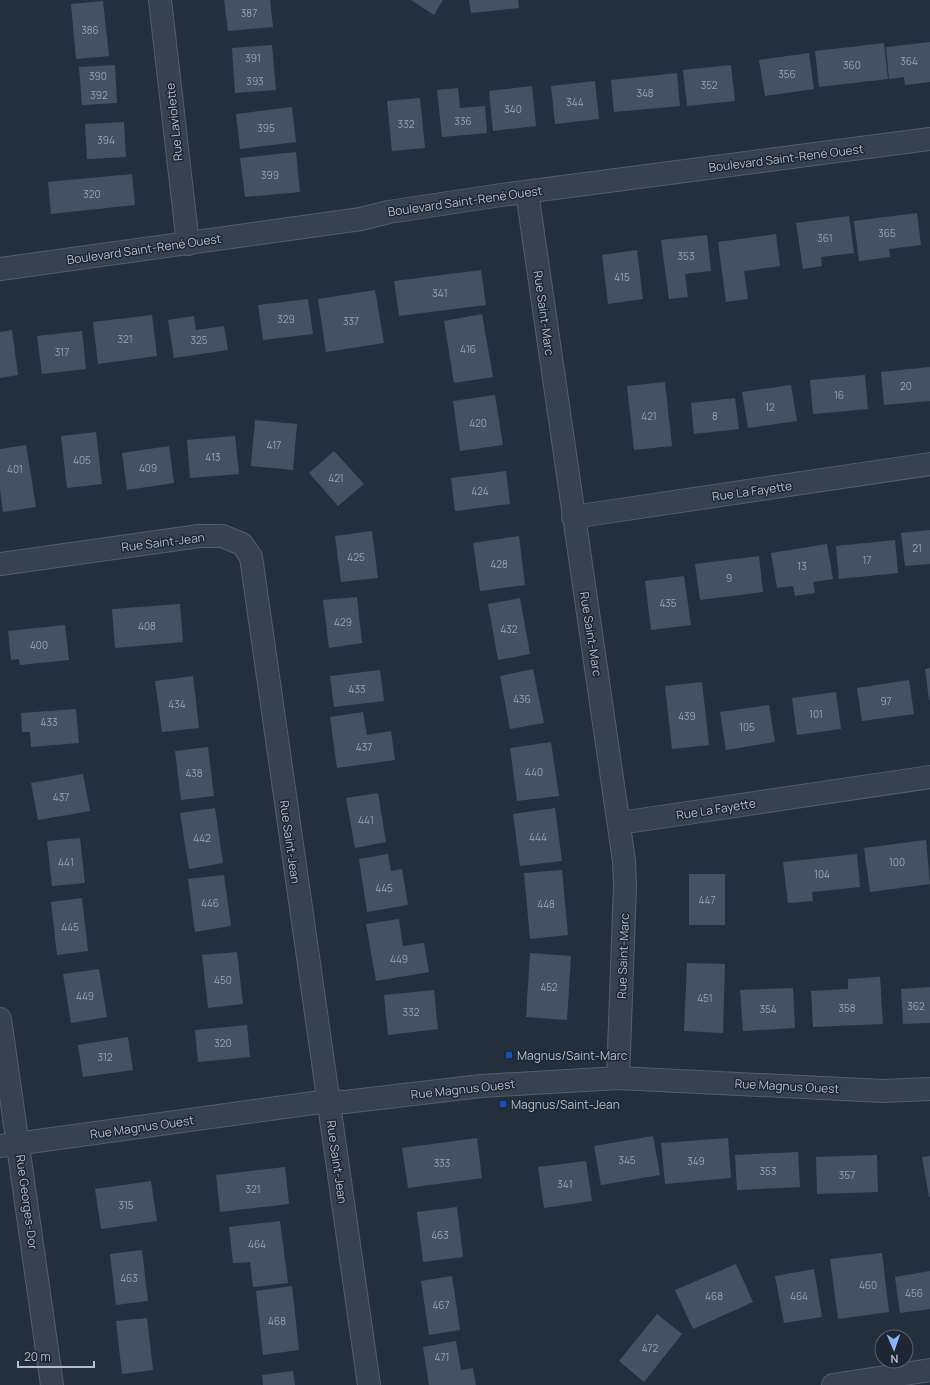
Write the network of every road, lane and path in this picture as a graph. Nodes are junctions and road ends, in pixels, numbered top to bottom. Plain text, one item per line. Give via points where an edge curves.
1 (160, 0) edge
2 (930, 139) edge
3 (527, 192) junction
4 (188, 244) junction
5 (0, 269) edge
6 (930, 464) edge
7 (573, 517) junction
8 (0, 564) edge
9 (930, 777) edge
10 (620, 824) junction
11 (0, 1019) edge
12 (618, 1078) junction
13 (930, 1090) edge
14 (328, 1101) junction
15 (9, 1145) edge
16 (930, 1370) edge
17 (52, 1385) edge
18 (369, 1385) edge
19 (833, 1385) edge

1 - 4 street, Rue Laviolette
2 - 3 street, Boulevard Saint-René Ouest
3 - 4 street, Boulevard Saint-René Ouest
3 - 7 street, Rue Saint-Marc
4 - 5 street, Boulevard Saint-René Ouest
6 - 7 street, Rue La Fayette
7 - 10 street, Rue Saint-Marc
8 - 14 street, Rue Saint-Jean via 199,536 222,536 242,544 251,558
9 - 10 street, Rue La Fayette
10 - 12 street, Rue Saint-Marc via 625,886
11 - 15 street, Rue Georges-Dor
12 - 13 street, Rue Magnus Ouest via 883,1091
12 - 14 street, Rue Magnus Ouest via 481,1086 345,1102
14 - 15 street, Rue Magnus Ouest
14 - 18 street, Rue Saint-Jean
15 - 17 street, Rue Georges-Dor
16 - 19 street

